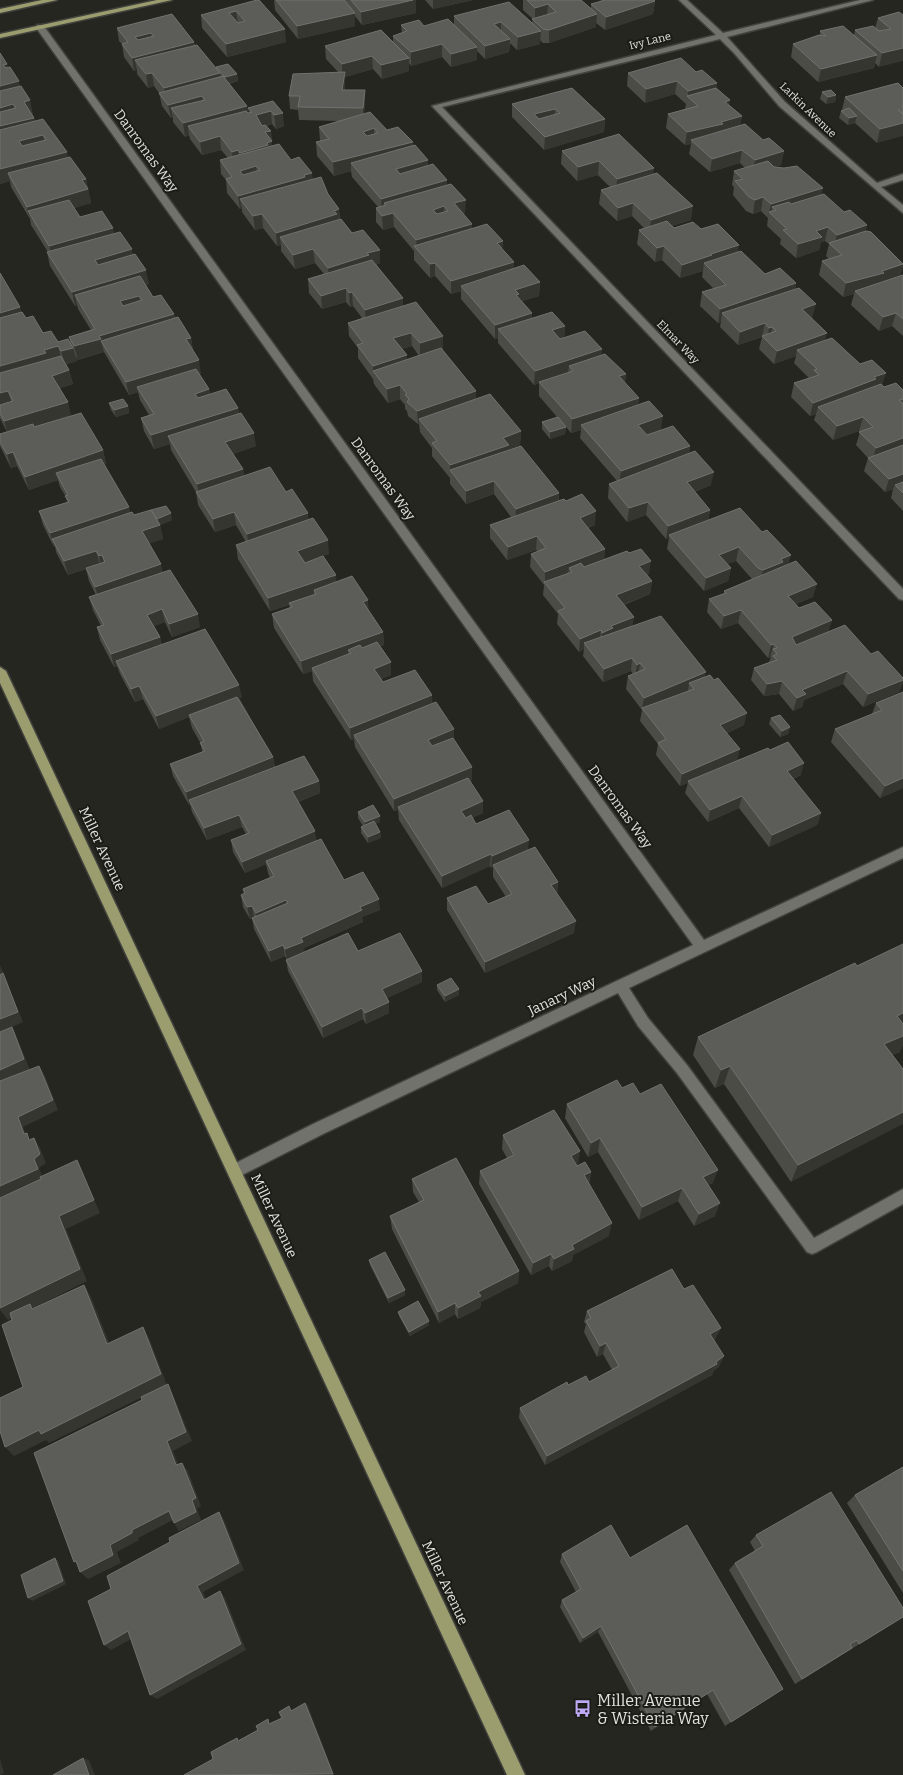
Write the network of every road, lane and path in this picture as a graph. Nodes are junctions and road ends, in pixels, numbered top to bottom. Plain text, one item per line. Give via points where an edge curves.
1 (54, 0) edge
2 (168, 0) edge
3 (683, 0) edge
4 (869, 0) edge
5 (0, 11) edge
6 (40, 27) junction
7 (722, 35) junction
8 (0, 36) edge
9 (436, 106) joint
10 (903, 177) edge
11 (875, 186) junction
12 (903, 210) edge
13 (903, 596) edge
14 (0, 671) edge
15 (901, 857) edge
16 (702, 947) junction
17 (620, 986) junction
18 (235, 1171) junction
19 (903, 1196) edge
20 (516, 1775) edge

1 - 5 main road
2 - 6 main road
3 - 7 street, Larkin Avenue
4 - 7 street, Ivy Lane
6 - 8 main road
6 - 16 street, Danromas Way
7 - 9 street, Ivy Lane
7 - 11 street, Larkin Avenue via 782,104
9 - 13 street, Elmar Way
10 - 11 street
11 - 12 street, Larkin Avenue
14 - 18 main road, Miller Avenue
15 - 16 street, Janary Way
16 - 17 street, Janary Way
17 - 18 street, Janary Way
17 - 19 street via 643,1022 682,1069 812,1247
18 - 20 main road, Miller Avenue

